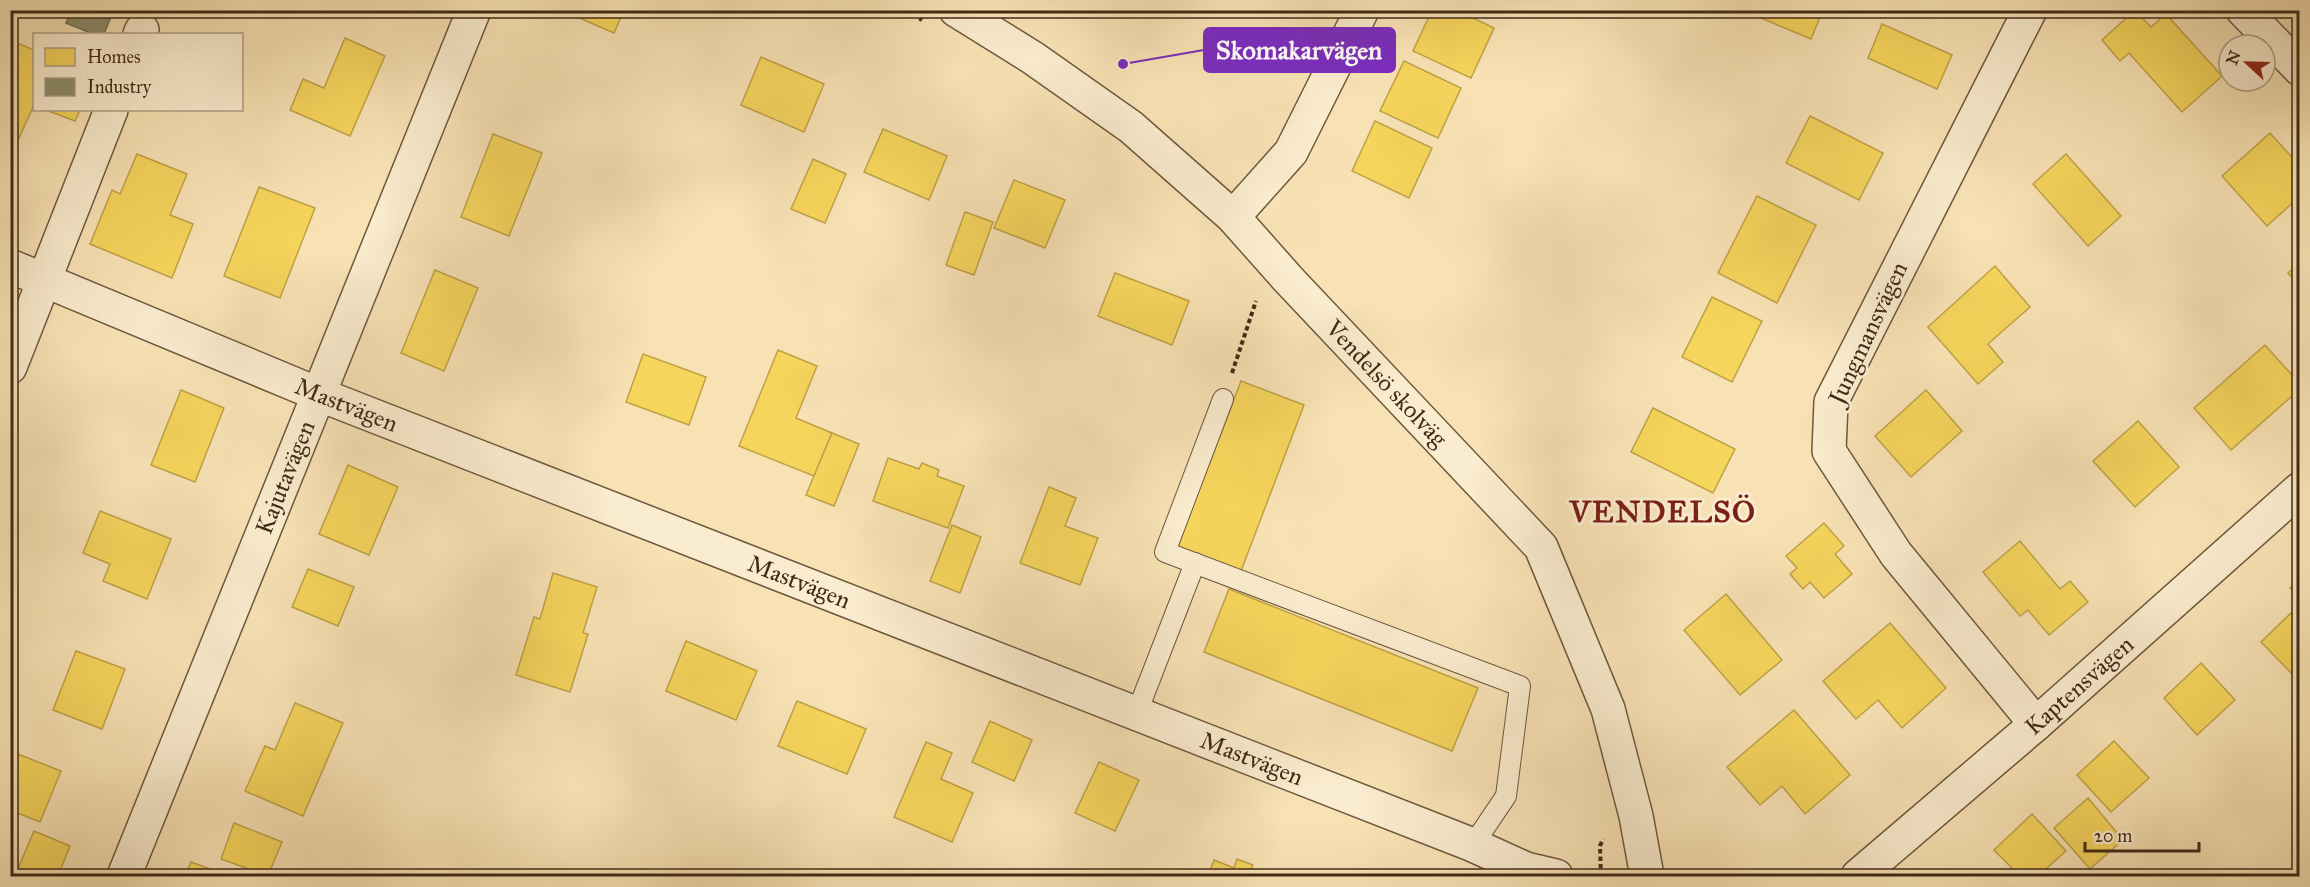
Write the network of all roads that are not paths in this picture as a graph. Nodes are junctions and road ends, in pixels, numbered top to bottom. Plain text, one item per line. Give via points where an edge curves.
1 (474, 10) edge
2 (1362, 10) edge
3 (2030, 10) edge
4 (2243, 10) edge
5 (941, 16) edge
6 (2300, 69) edge
7 (111, 111) edge
8 (1233, 218) junction
9 (10, 266) edge
10 (45, 280) junction
11 (10, 367) edge
12 (318, 394) junction
13 (1223, 399) road end
14 (2300, 489) edge
15 (1195, 563) junction
16 (1136, 715) junction
17 (2036, 724) junction
18 (1473, 845) junction
19 (124, 876) edge
20 (1556, 876) edge
21 (1647, 876) edge
22 (1858, 876) edge

1 - 12 street, Kajutavägen
2 - 8 street via 1291,152
3 - 17 street, Jungmansvägen via 1831,402 1829,451 1896,554
4 - 6 street
5 - 8 street, Vendelsö skolväg via 1032,58 1131,127
7 - 10 street
8 - 21 street, Vendelsö skolväg via 1541,547 1608,709
9 - 10 street, Mastvägen
10 - 11 street
10 - 12 street, Mastvägen
12 - 16 street, Mastvägen
12 - 19 street, Kajutavägen
13 - 15 lane via 1165,552
14 - 17 street, Kaptensvägen
15 - 16 lane
15 - 18 lane via 1520,686 1506,796
16 - 18 street, Mastvägen
17 - 22 street, Kaptensvägen
18 - 20 street, Mastvägen via 1526,869

